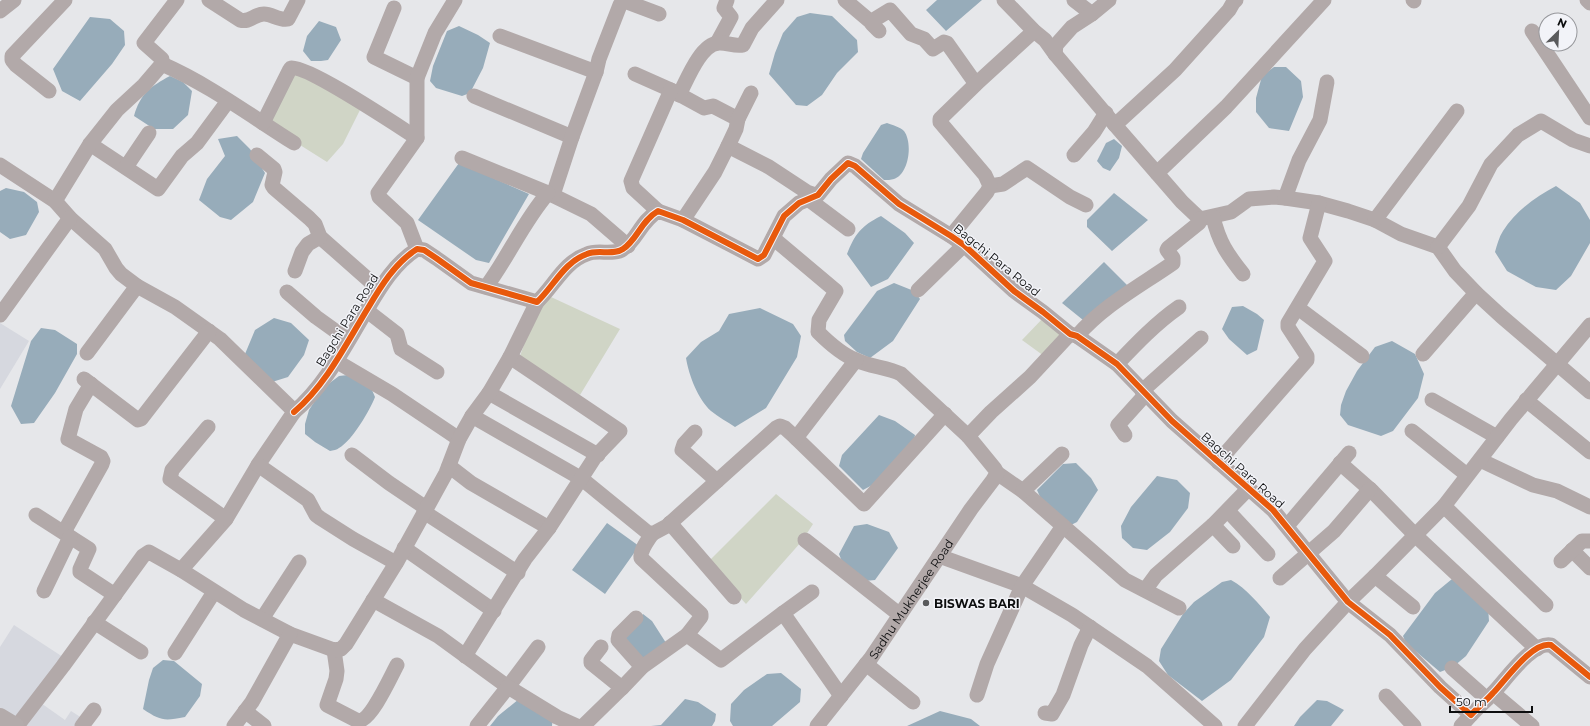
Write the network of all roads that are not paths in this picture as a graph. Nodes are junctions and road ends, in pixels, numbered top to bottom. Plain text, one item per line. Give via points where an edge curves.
1 (14, 0) edge
2 (65, 0) edge
3 (177, 0) edge
4 (209, 0) edge
5 (298, 0) edge
6 (455, 0) edge
7 (727, 0) edge
8 (777, 0) edge
9 (1004, 0) edge
10 (1074, 0) edge
11 (1109, 0) edge
12 (1324, 0) edge
13 (1587, 0) edge
14 (1233, 1) edge
15 (840, 3) edge
16 (1590, 3) edge
17 (394, 8) dead end
18 (0, 11) edge
19 (659, 14) dead end
20 (1092, 14) junction
21 (1034, 31) junction
22 (1532, 31) dead end
23 (500, 36) dead end
24 (717, 43) junction
25 (1055, 54) junction
26 (162, 64) junction
27 (596, 72) junction
28 (635, 74) dead end
29 (417, 78) junction
30 (1327, 82) dead end
31 (976, 84) junction
32 (49, 91) dead end
33 (675, 93) junction
34 (751, 93) dead end
35 (474, 96) dead end
36 (228, 101) junction
37 (1457, 111) dead end
38 (1106, 113) junction
39 (1590, 118) edge
40 (738, 119) junction
41 (263, 123) junction
42 (1115, 126) junction
43 (149, 134) dead end
44 (572, 137) junction
45 (416, 138) junction
46 (294, 143) dead end
47 (90, 144) junction
48 (728, 146) junction
49 (1590, 146) edge
50 (257, 155) dead end
51 (1074, 155) dead end
52 (462, 158) dead end
53 (0, 166) edge
54 (126, 167) junction
55 (1157, 173) junction
56 (990, 186) junction
57 (551, 194) junction
58 (812, 197) junction
59 (1285, 198) junction
60 (55, 202) junction
61 (1320, 203) junction
62 (1086, 205) dead end
63 (658, 211) junction
64 (70, 218) junction
65 (1206, 218) junction
66 (683, 220) junction
67 (1375, 220) junction
68 (848, 228) dead end
69 (320, 236) junction
70 (951, 236) junction
71 (773, 238) junction
72 (964, 245) junction
73 (628, 246) junction
74 (1438, 247) junction
75 (417, 249) junction
76 (295, 270) dead end
77 (1243, 274) dead end
78 (137, 286) junction
79 (486, 287) junction
80 (380, 289) junction
81 (918, 290) dead end
82 (287, 292) dead end
83 (1476, 293) junction
84 (537, 302) junction
85 (1179, 307) dead end
86 (1298, 308) junction
87 (366, 310) junction
88 (0, 316) edge
89 (1590, 325) edge
90 (209, 330) junction
91 (1074, 335) junction
92 (1201, 338) dead end
93 (348, 340) junction
94 (87, 353) dead end
95 (1424, 354) dead end
96 (1362, 356) dead end
97 (510, 357) junction
98 (856, 360) junction
99 (336, 361) junction
100 (1117, 364) junction
101 (1556, 364) junction
102 (437, 372) dead end
103 (1590, 392) edge
104 (489, 393) junction
105 (1144, 393) junction
106 (1432, 400) dead end
107 (1526, 400) junction
108 (294, 412) junction
109 (945, 414) junction
110 (472, 416) junction
111 (208, 427) dead end
112 (1412, 431) dead end
113 (695, 432) dead end
114 (1125, 435) dead end
115 (968, 436) junction
116 (1497, 437) junction
117 (796, 438) junction
118 (459, 439) junction
119 (1590, 452) edge
120 (1062, 454) dead end
121 (352, 455) dead end
122 (598, 455) junction
123 (1480, 460) junction
124 (1218, 462) junction
125 (258, 465) junction
126 (449, 466) junction
127 (996, 471) junction
128 (1467, 476) junction
129 (582, 479) junction
130 (717, 481) junction
131 (1249, 488) junction
132 (1370, 489) junction
133 (1023, 491) junction
134 (1444, 506) junction
135 (1590, 507) edge
136 (425, 510) junction
137 (1228, 511) junction
138 (36, 515) dead end
139 (226, 519) junction
140 (670, 523) junction
141 (1063, 526) junction
142 (1213, 526) junction
143 (1287, 526) junction
144 (549, 528) junction
145 (652, 534) junction
146 (67, 535) junction
147 (1416, 536) junction
148 (805, 540) dead end
149 (1590, 540) edge
150 (1233, 546) dead end
151 (404, 548) junction
152 (1572, 550) junction
153 (1307, 553) junction
154 (1268, 554) dead end
155 (939, 556) junction
156 (1561, 561) dead end
157 (299, 562) dead end
158 (396, 563) junction
159 (1590, 568) edge
160 (181, 570) junction
161 (518, 573) junction
162 (1375, 576) junction
163 (1280, 578) dead end
164 (1022, 586) junction
165 (1145, 590) junction
166 (44, 591) dead end
167 (214, 592) junction
168 (812, 592) dead end
169 (115, 595) junction
170 (734, 597) dead end
171 (373, 600) junction
172 (1348, 602) junction
173 (1546, 605) dead end
174 (1413, 607) dead end
175 (1178, 608) dead end
176 (494, 610) junction
177 (783, 613) junction
178 (900, 615) junction
179 (636, 618) dead end
180 (262, 619) junction
181 (94, 622) junction
182 (1090, 627) junction
183 (290, 634) junction
184 (688, 635) junction
185 (538, 647) dead end
186 (601, 647) dead end
187 (1537, 649) junction
188 (334, 650) junction
189 (141, 652) dead end
190 (175, 653) dead end
191 (465, 656) junction
192 (866, 664) junction
193 (397, 665) dead end
194 (642, 667) junction
195 (1452, 668) dead end
196 (1590, 677) edge
197 (508, 687) junction
198 (622, 688) junction
199 (977, 695) dead end
200 (841, 696) junction
201 (1386, 696) dead end
202 (1490, 696) junction
203 (913, 702) dead end
204 (94, 710) dead end
205 (245, 711) junction
206 (1045, 713) dead end
207 (1471, 714) junction
208 (0, 717) edge
209 (1251, 724) edge
210 (16, 726) edge
211 (82, 726) edge
212 (234, 726) edge
213 (264, 726) edge
214 (477, 726) edge
215 (577, 726) edge
216 (583, 726) edge
217 (817, 726) edge
218 (1215, 726) edge
219 (1414, 726) edge
220 (1461, 726) edge
221 (1532, 726) edge

1 - 18 street
2 - 32 street via 12,56 16,65
3 - 26 street via 144,43 162,59
4 - 5 street via 245,21 260,14 288,19
6 - 29 street via 435,33
7 - 24 street via 724,8 731,17
8 - 24 street via 752,28 743,44
9 - 21 street
10 - 20 street
11 - 20 street
12 - 55 street via 1226,107
13 - 16 street
14 - 42 street via 1229,10 1175,70
15 - 31 street via 875,27 874,19 890,10 911,34 924,39 933,49 946,42
17 - 29 street via 374,57
19 - 27 street via 622,2
20 - 25 street via 1072,27 1056,45
21 - 25 street via 1045,40
21 - 31 street
22 - 39 street
23 - 27 street
24 - 33 street via 708,46
25 - 38 street
26 - 36 street
26 - 47 street via 117,110
27 - 44 street
28 - 33 street
29 - 45 street
30 - 59 street via 1320,120 1299,160
31 - 56 street via 942,116 940,122 985,175
33 - 40 street via 704,108 713,106
33 - 63 street via 632,181 633,188
34 - 40 street
35 - 44 street
36 - 41 street
36 - 54 street via 158,189
37 - 67 street
38 - 42 street
38 - 51 street
40 - 48 street
41 - 45 street via 289,71 291,68 298,68 326,81
41 - 46 street
42 - 55 street
43 - 54 street
44 - 57 street
45 - 75 street via 378,195 406,223
47 - 54 street
47 - 60 street
48 - 58 street via 769,168
48 - 66 street via 715,172
49 - 74 street via 1573,140 1541,121 1522,132 1491,164 1469,206
50 - 69 street via 274,169 274,188 315,224
52 - 57 street
53 - 60 street
55 - 65 street
56 - 62 street via 1003,184 1027,168
56 - 70 street
57 - 73 street via 591,214
57 - 79 street via 534,209 500,269
58 - 68 street
58 - 70 street, Bagchi Para Road via 848,163 855,166 899,204
58 - 71 street, Bagchi Para Road via 799,203 784,216
59 - 61 street
59 - 65 street via 1248,199 1231,212
60 - 64 street
61 - 67 street
61 - 86 street via 1310,238 1325,262
63 - 66 street, Bagchi Para Road
63 - 73 street via 646,221
64 - 78 street via 105,249 121,274
64 - 88 street
65 - 77 street via 1226,252
65 - 91 street via 1168,248 1173,263 1120,298
66 - 71 street, Bagchi Para Road via 758,259 764,255
67 - 74 street via 1401,234
69 - 76 street via 302,252
69 - 80 street
70 - 72 street, Bagchi Para Road
71 - 98 street via 835,289 818,320 818,332
72 - 81 street
72 - 91 street, Bagchi Para Road via 1014,291
73 - 84 street via 617,252 592,252 579,258 568,266
74 - 83 street via 1455,272
75 - 79 street via 424,250 471,283
75 - 80 street, Bagchi Para Road via 385,279
78 - 90 street
78 - 94 street
79 - 84 street
80 - 87 street, Bagchi Para Road
82 - 93 street
83 - 95 street
83 - 101 street
84 - 97 street
85 - 100 street via 1135,344
86 - 96 street
86 - 124 street via 1288,327 1307,360
87 - 93 street, Bagchi Para Road
87 - 102 street via 397,334 401,349
89 - 101 street
90 - 108 street
90 - 146 street via 141,419 138,420 87,382 67,437 101,457 103,461
91 - 100 street, Bagchi Para Road
91 - 115 street
92 - 105 street
93 - 99 street, Bagchi Para Road
97 - 104 street
97 - 122 street via 620,431
98 - 109 street via 901,374
98 - 117 street
99 - 108 street, Bagchi Para Road via 305,403
99 - 118 street via 392,394
100 - 105 street, Bagchi Para Road
101 - 103 street
101 - 107 street
104 - 110 street
104 - 122 street
105 - 114 street via 1118,425
105 - 124 street, Bagchi Para Road
106 - 116 street
107 - 116 street
107 - 119 street
108 - 125 street, Bagchi Para Road
109 - 115 street
109 - 117 street via 864,504
110 - 118 street
110 - 129 street
111 - 139 street via 172,470 170,479
112 - 128 street
113 - 130 street via 682,450
115 - 127 street
116 - 123 street
117 - 130 street via 785,428 776,428
118 - 126 street
120 - 133 street
121 - 136 street
122 - 129 street
123 - 128 street
123 - 135 street via 1533,485 1557,491
124 - 131 street, Bagchi Para Road
125 - 139 street, Bagchi Para Road
125 - 158 street via 308,500 320,518 353,540
126 - 136 street
126 - 144 street via 471,483
127 - 133 street
127 - 155 street, Sadhu Mukherjee Road via 993,480
128 - 134 street
129 - 144 street
129 - 145 street
130 - 140 street
131 - 137 street
131 - 143 street, Bagchi Para Road
132 - 143 street via 1344,458
132 - 147 street
132 - 153 street via 1334,531
133 - 141 street
134 - 147 street
134 - 173 street
136 - 151 street
136 - 161 street
137 - 142 street
137 - 154 street
138 - 146 street
139 - 160 street, Bagchi Para Road
140 - 145 street
140 - 170 street
141 - 164 street
141 - 165 street via 1125,580
142 - 150 street
142 - 165 street via 1156,575
143 - 153 street, Bagchi Para Road
144 - 161 street via 525,559
145 - 184 street via 642,549 641,558 701,614
146 - 166 street
146 - 169 street via 89,549 80,572
147 - 162 street
147 - 187 street
148 - 178 street
149 - 152 street via 1582,541
151 - 158 street
151 - 176 street
152 - 156 street
152 - 159 street
153 - 163 street
153 - 172 street, Bagchi Para Road
155 - 164 street
155 - 178 street, Sadhu Mukherjee Road
157 - 180 street
158 - 171 street
160 - 167 street
160 - 169 street via 152,553 145,554
161 - 176 street
162 - 172 street
162 - 174 street
164 - 182 street
164 - 199 street via 987,664
165 - 175 street
167 - 180 street
167 - 190 street
168 - 177 street
169 - 181 street
171 - 188 street via 346,644 341,649
171 - 191 street via 438,636
172 - 207 street, Bagchi Para Road via 1390,635 1440,688
172 - 209 street via 1305,649
176 - 191 street
177 - 184 street via 721,660
177 - 200 street
178 - 192 street, Sadhu Mukherjee Road
179 - 194 street via 618,640
180 - 183 street
181 - 189 street
181 - 210 street
182 - 206 street via 1060,701 1052,714
182 - 218 street via 1147,666
183 - 188 street
183 - 205 street
184 - 194 street
185 - 197 street
186 - 198 street via 591,663
187 - 196 street via 1551,645
187 - 202 street via 1521,661
188 - 193 street via 336,679 327,705 358,721 364,719 380,698
191 - 197 street
192 - 200 street, Sadhu Mukherjee Road
192 - 203 street
194 - 198 street
195 - 202 street
197 - 214 street
197 - 215 street via 557,717
198 - 216 street
200 - 217 street, Sadhu Mukherjee Road
201 - 219 street
202 - 207 street
202 - 221 street
204 - 211 street
205 - 212 street
205 - 213 street
207 - 220 street
208 - 210 main road

